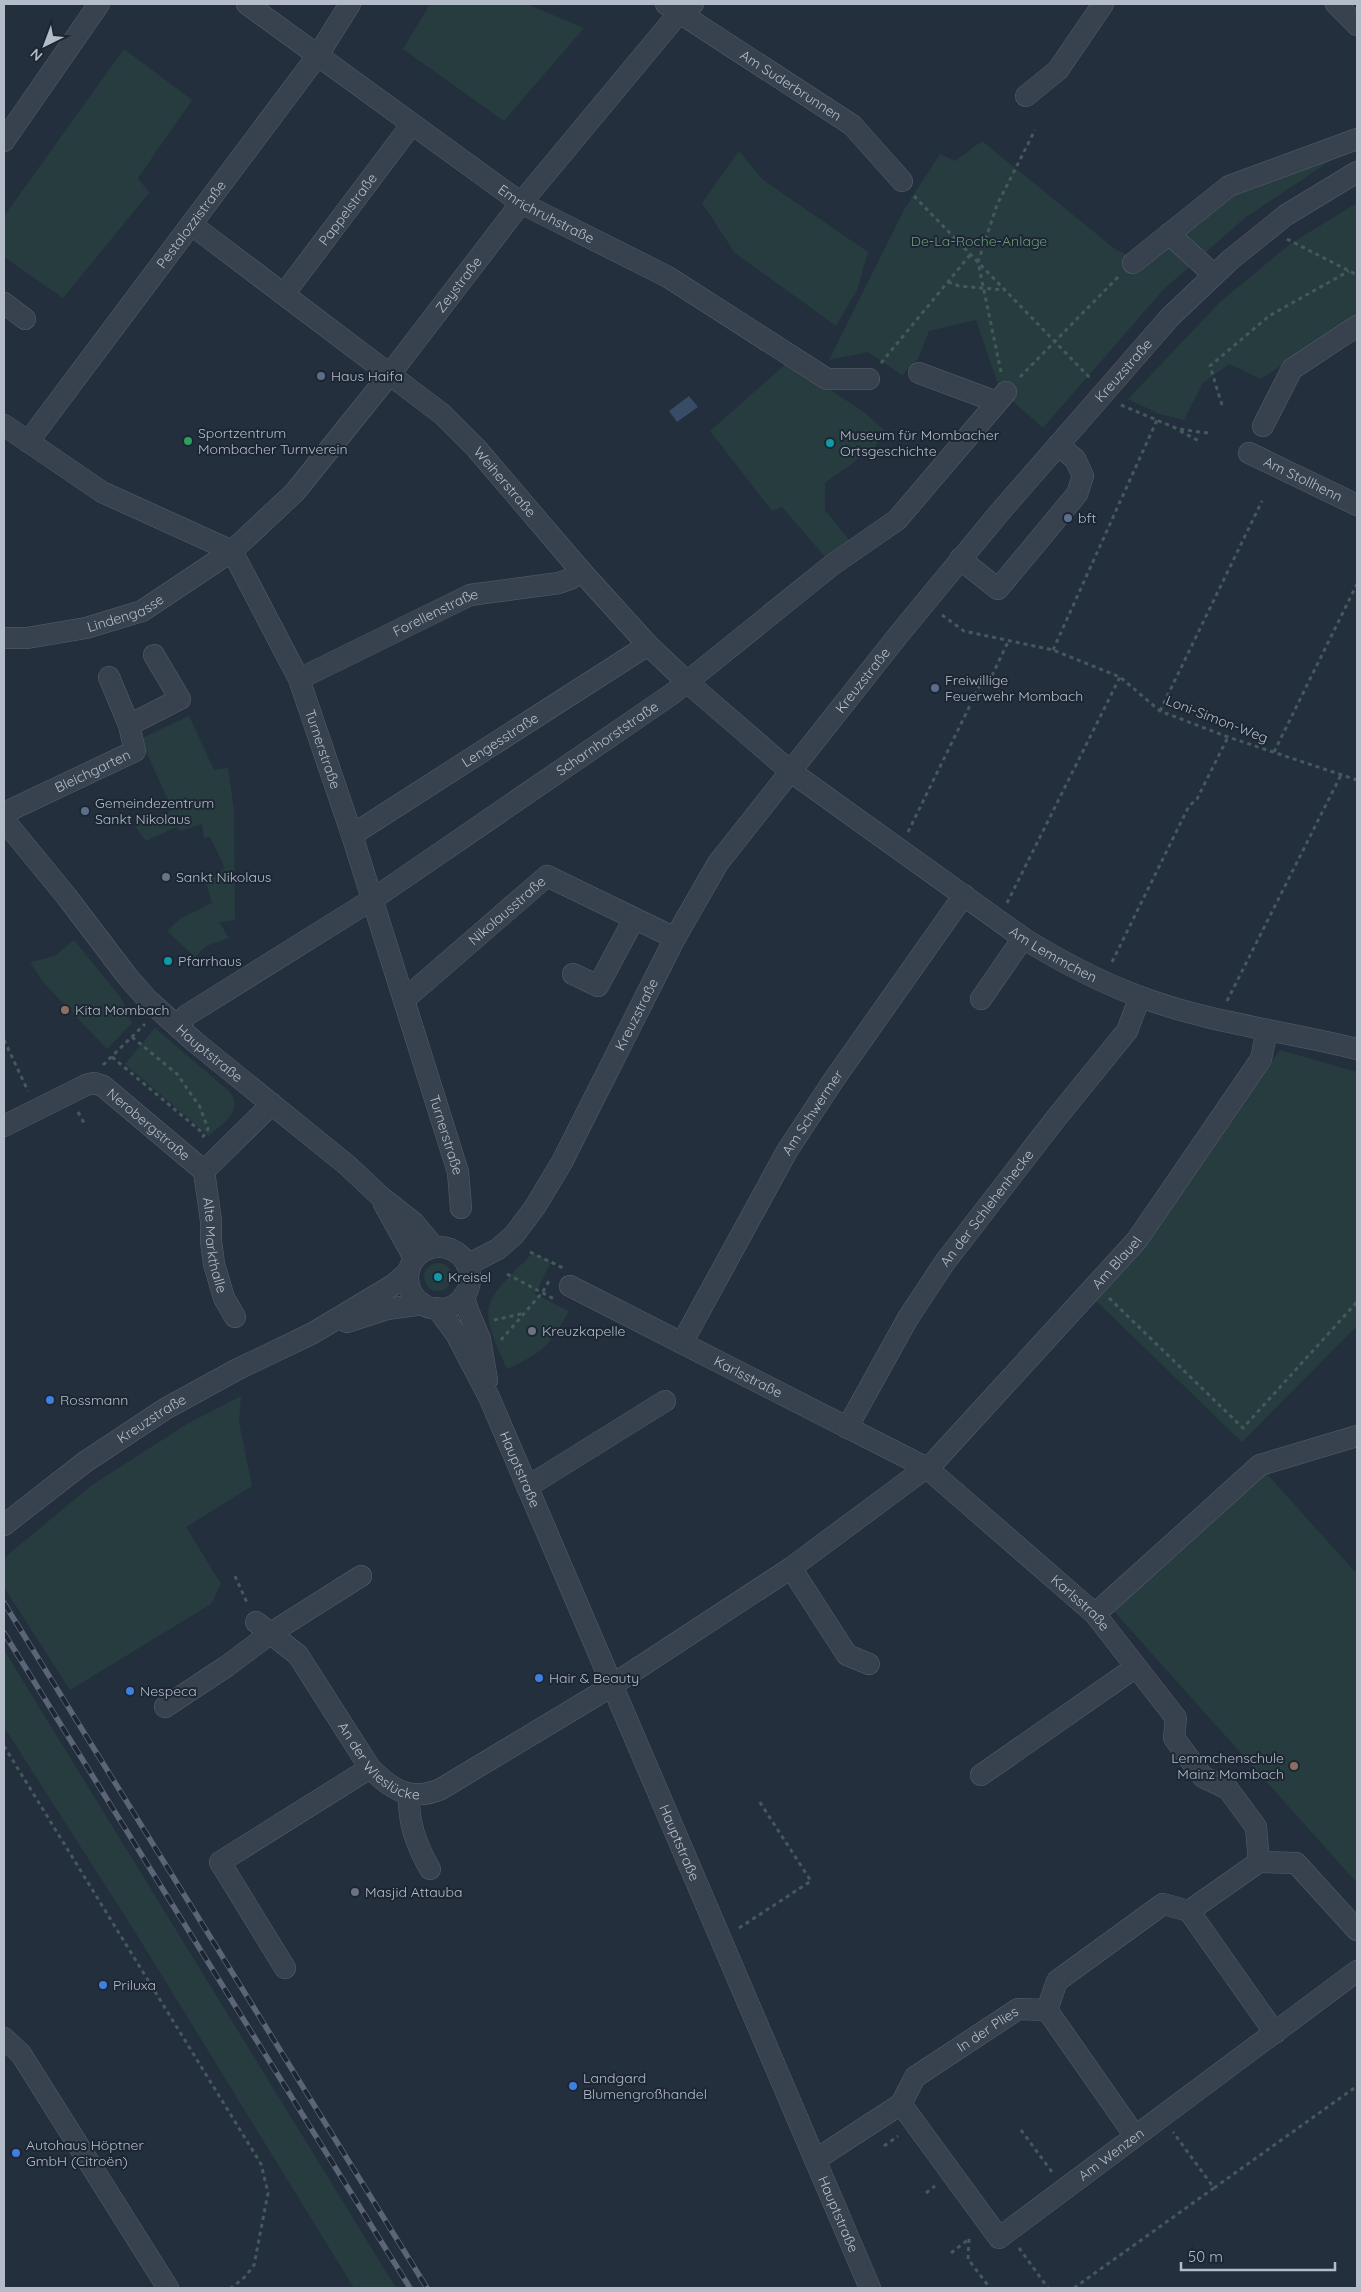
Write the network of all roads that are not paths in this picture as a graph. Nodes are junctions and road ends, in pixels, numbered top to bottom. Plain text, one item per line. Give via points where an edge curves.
1 (99, 4) edge
2 (247, 4) edge
3 (350, 4) edge
4 (1103, 4) edge
5 (1336, 4) edge
6 (679, 7) edge
7 (1357, 25) edge
8 (318, 55) junction
9 (1026, 96) dead end
10 (412, 124) junction
11 (1357, 139) edge
12 (4, 141) edge
13 (1357, 172) edge
14 (907, 187) road end
15 (521, 204) junction
16 (192, 225) junction
17 (1169, 234) junction
18 (1133, 262) road end
19 (1214, 275) junction
20 (284, 294) junction
21 (4, 303) edge
22 (25, 319) dead end
23 (1357, 326) edge
24 (920, 373) dead end
25 (390, 374) junction
26 (869, 380) dead end
27 (4, 425) edge
28 (1263, 426) dead end
29 (28, 442) junction
30 (1058, 445) junction
31 (1249, 453) dead end
32 (1357, 505) edge
33 (232, 550) junction
34 (960, 560) junction
35 (581, 571) junction
36 (4, 638) edge
37 (648, 645) junction
38 (154, 655) dead end
39 (109, 677) dead end
40 (299, 679) junction
41 (687, 682) junction
42 (129, 725) junction
43 (790, 771) junction
44 (4, 813) edge
45 (4, 820) edge
46 (352, 835) junction
47 (964, 895) junction
48 (373, 899) junction
49 (634, 919) junction
50 (675, 938) junction
51 (1023, 938) junction
52 (573, 974) dead end
53 (1140, 997) junction
54 (405, 999) junction
55 (981, 999) dead end
56 (177, 1026) junction
57 (1267, 1030) junction
58 (1357, 1049) edge
59 (272, 1104) junction
60 (4, 1126) edge
61 (204, 1171) junction
62 (381, 1197) junction
63 (461, 1208) dead end
64 (434, 1247) junction
65 (411, 1265) junction
66 (467, 1265) junction
67 (570, 1286) road end
68 (464, 1296) junction
69 (430, 1306) junction
70 (235, 1317) dead end
71 (313, 1333) junction
72 (682, 1344) junction
73 (489, 1397) junction
74 (664, 1401) dead end
75 (847, 1428) junction
76 (1357, 1436) edge
77 (927, 1468) junction
78 (527, 1487) junction
79 (4, 1525) edge
80 (791, 1568) junction
81 (361, 1576) dead end
82 (1095, 1614) junction
83 (264, 1627) junction
84 (869, 1664) dead end
85 (1136, 1667) junction
86 (613, 1683) junction
87 (165, 1707) dead end
88 (370, 1768) junction
89 (981, 1775) dead end
90 (409, 1794) junction
91 (1259, 1862) junction
92 (430, 1869) dead end
93 (1189, 1911) junction
94 (1357, 1930) edge
95 (284, 1968) dead end
96 (1357, 1971) edge
97 (1047, 2010) junction
98 (1275, 2033) junction
99 (4, 2038) edge
100 (901, 2104) junction
101 (1135, 2136) junction
102 (815, 2160) junction
103 (168, 2288) edge
104 (870, 2288) edge

1 - 12 street
2 - 8 street, Emrichruhstraße
3 - 8 street, Pestalozzistraße
4 - 9 street via 1058,70
5 - 7 street
6 - 14 street, Am Suderbrunnen via 852,125
6 - 15 street, Zeystraße
8 - 10 street, Emrichruhstraße
8 - 16 street, Pestalozzistraße
10 - 15 street, Emrichruhstraße
10 - 20 street, Pappelstraße
11 - 17 street via 1230,186
13 - 19 street, Kreuzstraße via 1286,215
15 - 25 street, Zeystraße
15 - 26 street, Emrichruhstraße via 668,277 827,379
16 - 20 street, Weiherstraße
16 - 29 street, Pestalozzistraße
17 - 18 street
17 - 19 street
19 - 30 street, Kreuzstraße via 1170,317
20 - 25 street, Weiherstraße
21 - 22 street
23 - 28 street via 1292,369
24 - 41 street, Scharnhorststraße via 1001,397 897,520 832,565
25 - 33 street, Zeystraße via 295,492
25 - 35 street, Weiherstraße via 442,414 476,448
27 - 29 street
29 - 33 street via 102,492
30 - 34 street, Kreuzstraße
30 - 34 street via 1075,459 1083,476 1077,494 998,589
31 - 32 street, Am Stollhenn
33 - 36 street, Lindengasse via 142,611 86,628 27,638
33 - 40 street, Turnerstraße
34 - 43 street, Kreuzstraße
35 - 37 street, Weiherstraße
35 - 40 street, Forellenstraße via 570,580 559,583 470,595
37 - 41 street, Weiherstraße
37 - 46 street, Lengesstraße
38 - 42 street via 180,699
39 - 42 street, Bleichgarten
40 - 46 street, Turnerstraße
41 - 43 street, Weiherstraße
41 - 48 street, Scharnhorststraße
42 - 44 street, Bleichgarten via 136,751
43 - 47 street, Am Lemmchen
43 - 50 street, Kreuzstraße via 718,863
45 - 56 street, Hauptstraße via 127,976
46 - 48 street, Turnerstraße
47 - 51 street, Am Lemmchen
47 - 72 street, Am Schwermer via 787,1151
48 - 54 street, Turnerstraße
48 - 56 street, Scharnhorststraße via 187,1015
49 - 50 street, Nikolausstraße
49 - 52 street via 598,986
49 - 54 street, Nikolausstraße via 547,876
50 - 66 street, Kreuzstraße via 562,1162 535,1207 514,1235 498,1249
51 - 53 street, Am Lemmchen via 1066,964
51 - 55 street
53 - 57 street, Am Lemmchen
53 - 75 street, An der Schlehenhecke via 1127,1031 945,1262 908,1318
54 - 63 street, Turnerstraße via 458,1172
56 - 59 street, Hauptstraße
57 - 58 street, Am Lemmchen
57 - 77 street, Am Blauel via 1261,1059 1137,1240
59 - 61 street
59 - 62 street, Hauptstraße
60 - 61 street, Nerobergstraße via 94,1083 103,1086
61 - 70 street, Alte Markthalle via 212,1221 214,1264 224,1298
62 - 64 street, Hauptstraße via 414,1223
62 - 65 street, Hauptstraße
64 - 65 street via 426,1249
64 - 66 street via 450,1249
65 - 69 street, Hauptstraße via 411,1290
65 - 71 street, Kreuzstraße via 392,1285
66 - 68 street, Hauptstraße via 469,1281
67 - 72 street, Karlsstraße
68 - 69 street via 451,1306
68 - 73 street, Hauptstraße via 480,1339
69 - 71 street, Kreuzstraße via 387,1309
69 - 73 street, Hauptstraße via 456,1334
71 - 79 street, Kreuzstraße via 165,1409 85,1462
72 - 75 street, Karlsstraße
73 - 78 street, Hauptstraße
74 - 78 street
75 - 77 street, Karlsstraße
76 - 82 street via 1260,1465
77 - 80 street
77 - 82 street, Karlsstraße
78 - 86 street, Hauptstraße
80 - 84 street via 847,1655
80 - 86 street
81 - 83 street
82 - 85 street, Karlsstraße
83 - 87 street via 227,1666
83 - 88 street, An der Wieslücke via 298,1655
85 - 89 street
85 - 91 street, Karlsstraße via 1176,1718 1174,1738 1203,1777 1228,1789 1256,1826
86 - 90 street, An der Wieslücke via 442,1789 430,1794
86 - 102 street, Hauptstraße
88 - 90 street, An der Wieslücke via 385,1783
88 - 95 street via 220,1862
90 - 92 street via 408,1813 420,1851
91 - 93 street
91 - 94 street via 1296,1863
93 - 97 street via 1163,1904 1057,1981
93 - 98 street
96 - 98 street, Am Wenzen
97 - 100 street, In der Plies via 1018,2009 915,2077
97 - 101 street
98 - 101 street, Am Wenzen
99 - 103 street via 21,2054
100 - 101 street, Am Wenzen via 998,2228 1064,2189
100 - 102 street, In der Plies
102 - 104 street, Hauptstraße

